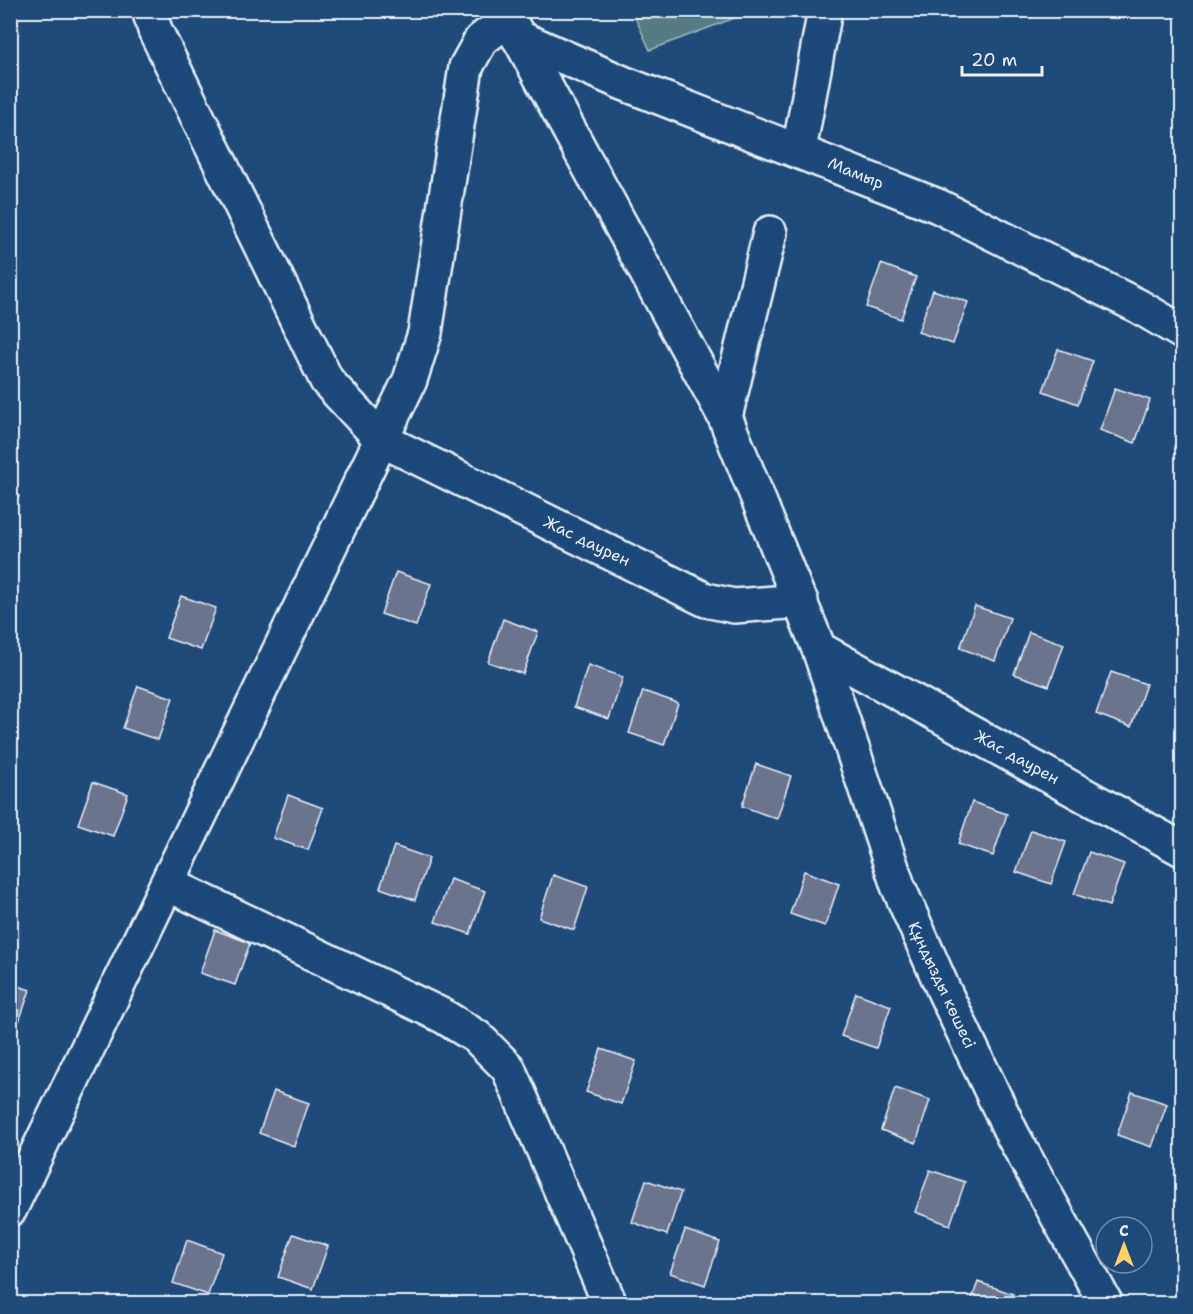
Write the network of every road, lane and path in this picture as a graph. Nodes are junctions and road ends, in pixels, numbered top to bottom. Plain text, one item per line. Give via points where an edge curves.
1 (149, 10) edge
2 (825, 10) edge
3 (510, 22) edge
4 (799, 150) junction
5 (770, 233) dead end
6 (1182, 332) edge
7 (725, 417) junction
8 (382, 440) junction
9 (801, 601) junction
10 (819, 649) junction
11 (1182, 849) edge
12 (168, 884) junction
13 (10, 1209) edge
14 (610, 1304) edge
15 (1106, 1304) edge

1 - 8 street via 155,30 327,381
2 - 4 street
3 - 4 street, Мамыр via 622,83
3 - 7 street, Құндызды көшесі
3 - 8 street via 481,40 466,67 425,333 410,380
4 - 6 street, Мамыр via 938,206
5 - 7 street
7 - 9 street, Құндызды көшесі
8 - 9 street, Жас даурен via 706,600 734,606
8 - 12 street
9 - 10 street, Құндызды көшесі
10 - 11 street, Жас даурен
10 - 15 street, Құндызды көшесі via 898,886 944,991 1012,1134
12 - 13 street
12 - 14 street via 443,1016 477,1037 508,1068

